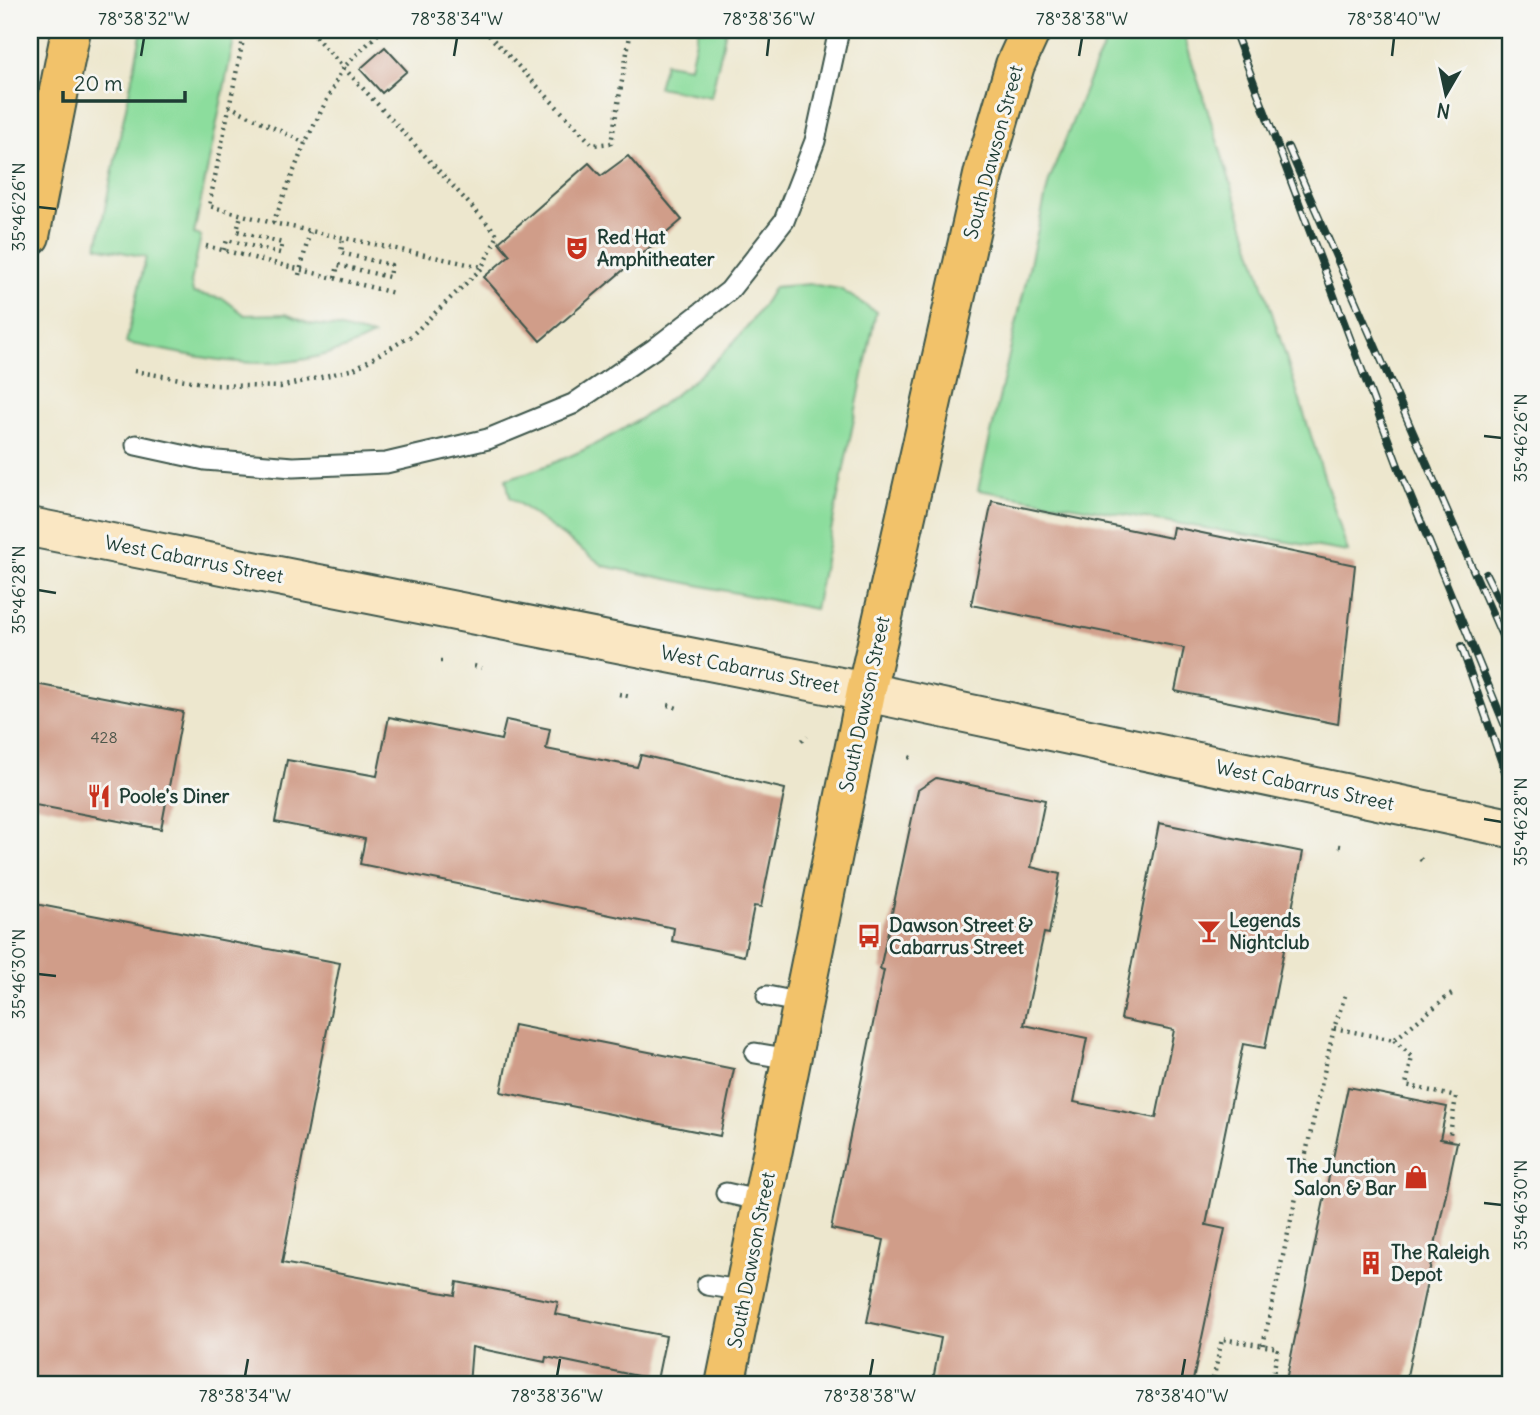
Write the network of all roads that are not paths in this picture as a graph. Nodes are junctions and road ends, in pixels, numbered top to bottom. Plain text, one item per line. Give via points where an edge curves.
1 (71, 30) edge
2 (839, 30) edge
3 (1031, 30) edge
4 (30, 236) edge
5 (136, 445) dead end
6 (30, 527) edge
7 (866, 692) junction
8 (1510, 828) edge
9 (707, 1285) dead end
10 (746, 1291) junction
11 (725, 1385) edge

1 - 4 main road
2 - 5 lane via 815,141 784,220 729,290 573,404 488,439 386,463 281,466 205,460
3 - 7 main road, South Dawson Street via 1015,65 984,172
6 - 7 street, West Cabarrus Street
7 - 8 street, West Cabarrus Street
7 - 10 main road, South Dawson Street via 785,999 744,1197
9 - 10 lane
10 - 11 main road, South Dawson Street

